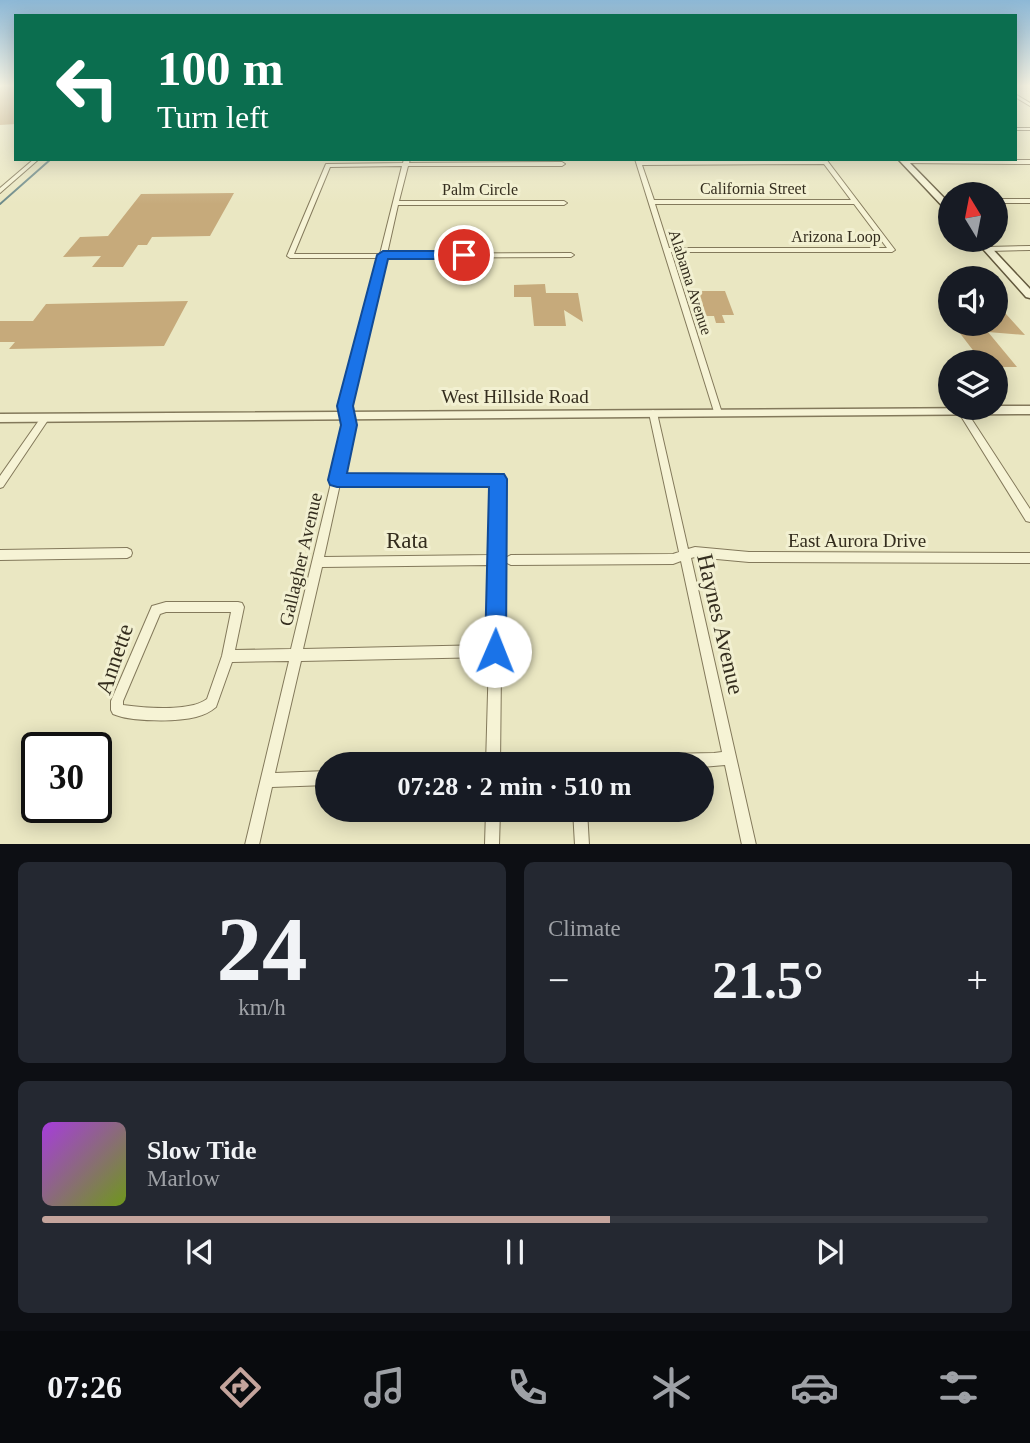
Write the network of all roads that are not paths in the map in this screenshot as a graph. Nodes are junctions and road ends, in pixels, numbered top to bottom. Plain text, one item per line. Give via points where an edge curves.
1 (35, 161) edge
2 (639, 161) edge
3 (824, 161) edge
4 (904, 161) edge
5 (406, 162) edge
6 (1030, 162) edge
7 (562, 164) dead end
8 (0, 191) edge
9 (938, 193) edge
10 (1008, 201) edge
11 (1030, 201) edge
12 (652, 202) junction
13 (855, 202) junction
14 (396, 203) junction
15 (564, 203) dead end
16 (1008, 248) edge
17 (1030, 248) edge
18 (667, 250) junction
19 (992, 252) edge
20 (383, 255) junction
21 (571, 255) dead end
22 (1030, 295) edge
23 (1008, 410) edge
24 (1030, 410) edge
25 (938, 411) edge
26 (653, 413) junction
27 (718, 413) junction
28 (347, 415) junction
29 (0, 418) edge
30 (46, 418) junction
31 (968, 420) edge
32 (337, 480) junction
33 (0, 484) edge
34 (1030, 518) edge
35 (127, 553) dead end
36 (0, 555) edge
37 (684, 556) junction
38 (1030, 558) edge
39 (511, 560) dead end
40 (497, 561) junction
41 (318, 562) junction
42 (495, 651) junction
43 (296, 654) junction
44 (228, 656) junction
45 (493, 752) edge
46 (730, 757) junction
47 (714, 760) edge
48 (315, 778) edge
49 (267, 780) junction
50 (493, 822) edge
51 (581, 822) edge
52 (252, 844) edge
53 (492, 844) edge
54 (582, 844) edge
55 (749, 844) edge

1 - 8 street
2 - 3 street
2 - 12 street, Alabama Avenue
3 - 13 street, Arizona Loop
4 - 6 street
4 - 9 main road
5 - 7 street
5 - 14 street, Gallagher Avenue
5 - 20 street via 328,165 290,256
10 - 11 street
12 - 13 street, California Street
12 - 18 street, Alabama Avenue
13 - 18 street, Arizona Loop via 892,250
14 - 15 street, Palm Circle
14 - 20 street, Gallagher Avenue
16 - 17 street
18 - 27 street, Alabama Avenue
19 - 22 main road
20 - 21 street
20 - 28 street, Gallagher Avenue via 345,406
23 - 24 street, West Hillside Road
25 - 27 street, West Hillside Road
26 - 27 street, West Hillside Road
26 - 28 street, West Hillside Road
26 - 37 street, Haynes Avenue
28 - 30 street, West Hillside Road
28 - 32 street, Gallagher Avenue
29 - 30 street, West Hillside Road
30 - 33 street
31 - 34 street
32 - 40 street via 498,479
32 - 41 street, Gallagher Avenue
35 - 36 street
37 - 38 street, East Aurora Drive via 695,552 749,557
37 - 39 street, East Aurora Drive
37 - 46 street, Haynes Avenue
40 - 41 street, Rata
40 - 42 street
41 - 43 street, Gallagher Avenue
42 - 43 street
42 - 45 street
43 - 44 street
43 - 49 street, Gallagher Avenue
44 - 44 street, Annette via 208,708 196,712 117,709 156,610 238,607
46 - 47 street
46 - 55 street, Haynes Avenue
48 - 49 street
49 - 52 street, Gallagher Avenue
50 - 53 street
51 - 54 street

